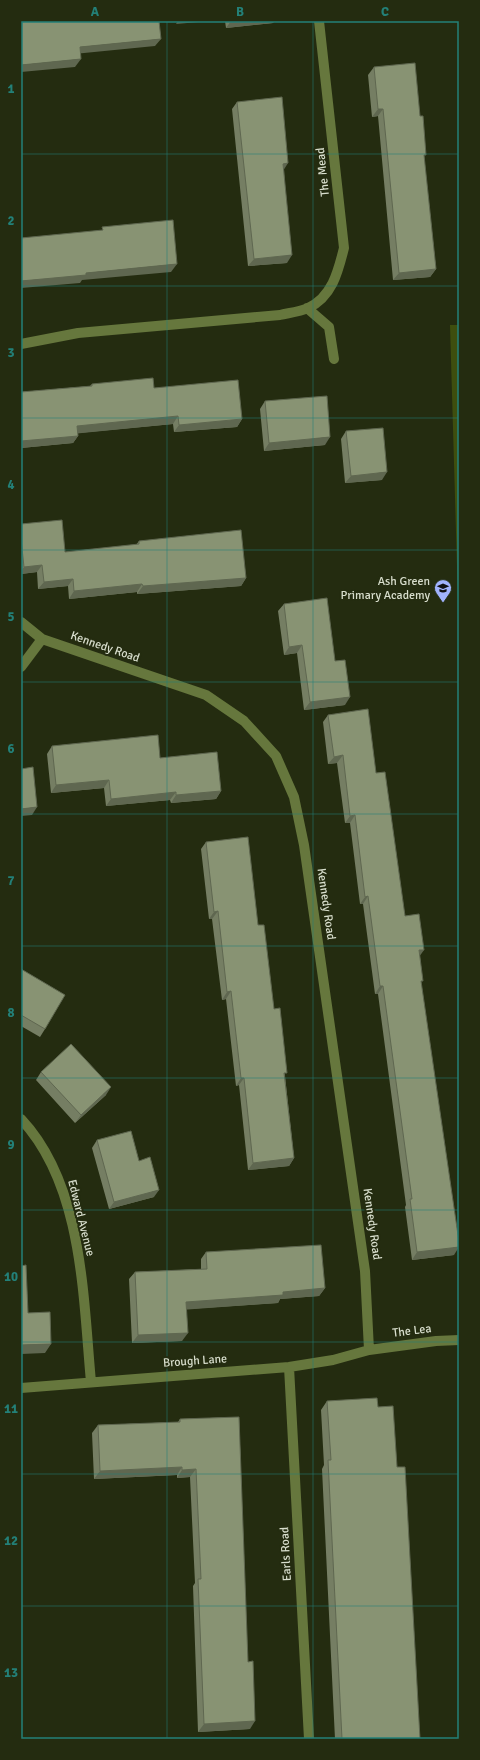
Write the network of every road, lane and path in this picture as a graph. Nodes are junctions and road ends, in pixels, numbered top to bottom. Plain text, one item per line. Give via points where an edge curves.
1 (319, 21) edge
2 (308, 308) junction
3 (21, 344) edge
4 (334, 359) dead end
5 (21, 622) edge
6 (42, 639) junction
7 (21, 667) edge
8 (21, 1119) edge
9 (459, 1340) edge
10 (369, 1350) junction
11 (289, 1367) junction
12 (91, 1382) junction
13 (21, 1388) edge
14 (309, 1739) edge

1 - 2 street, The Mead via 344,248 338,272 326,294
2 - 3 street, The Mead via 280,315 78,333
2 - 4 street via 329,327
5 - 6 street, Kennedy Road
6 - 7 street
6 - 10 street, Kennedy Road via 206,695 244,721 276,756 294,797 304,845 365,1271
8 - 12 street, Edward Avenue via 41,1144 60,1181 79,1255
9 - 10 street, The Lea
10 - 11 street, Brough Lane via 333,1360
11 - 12 street, Brough Lane
11 - 14 street, Earls Road
12 - 13 street, Brough Lane

